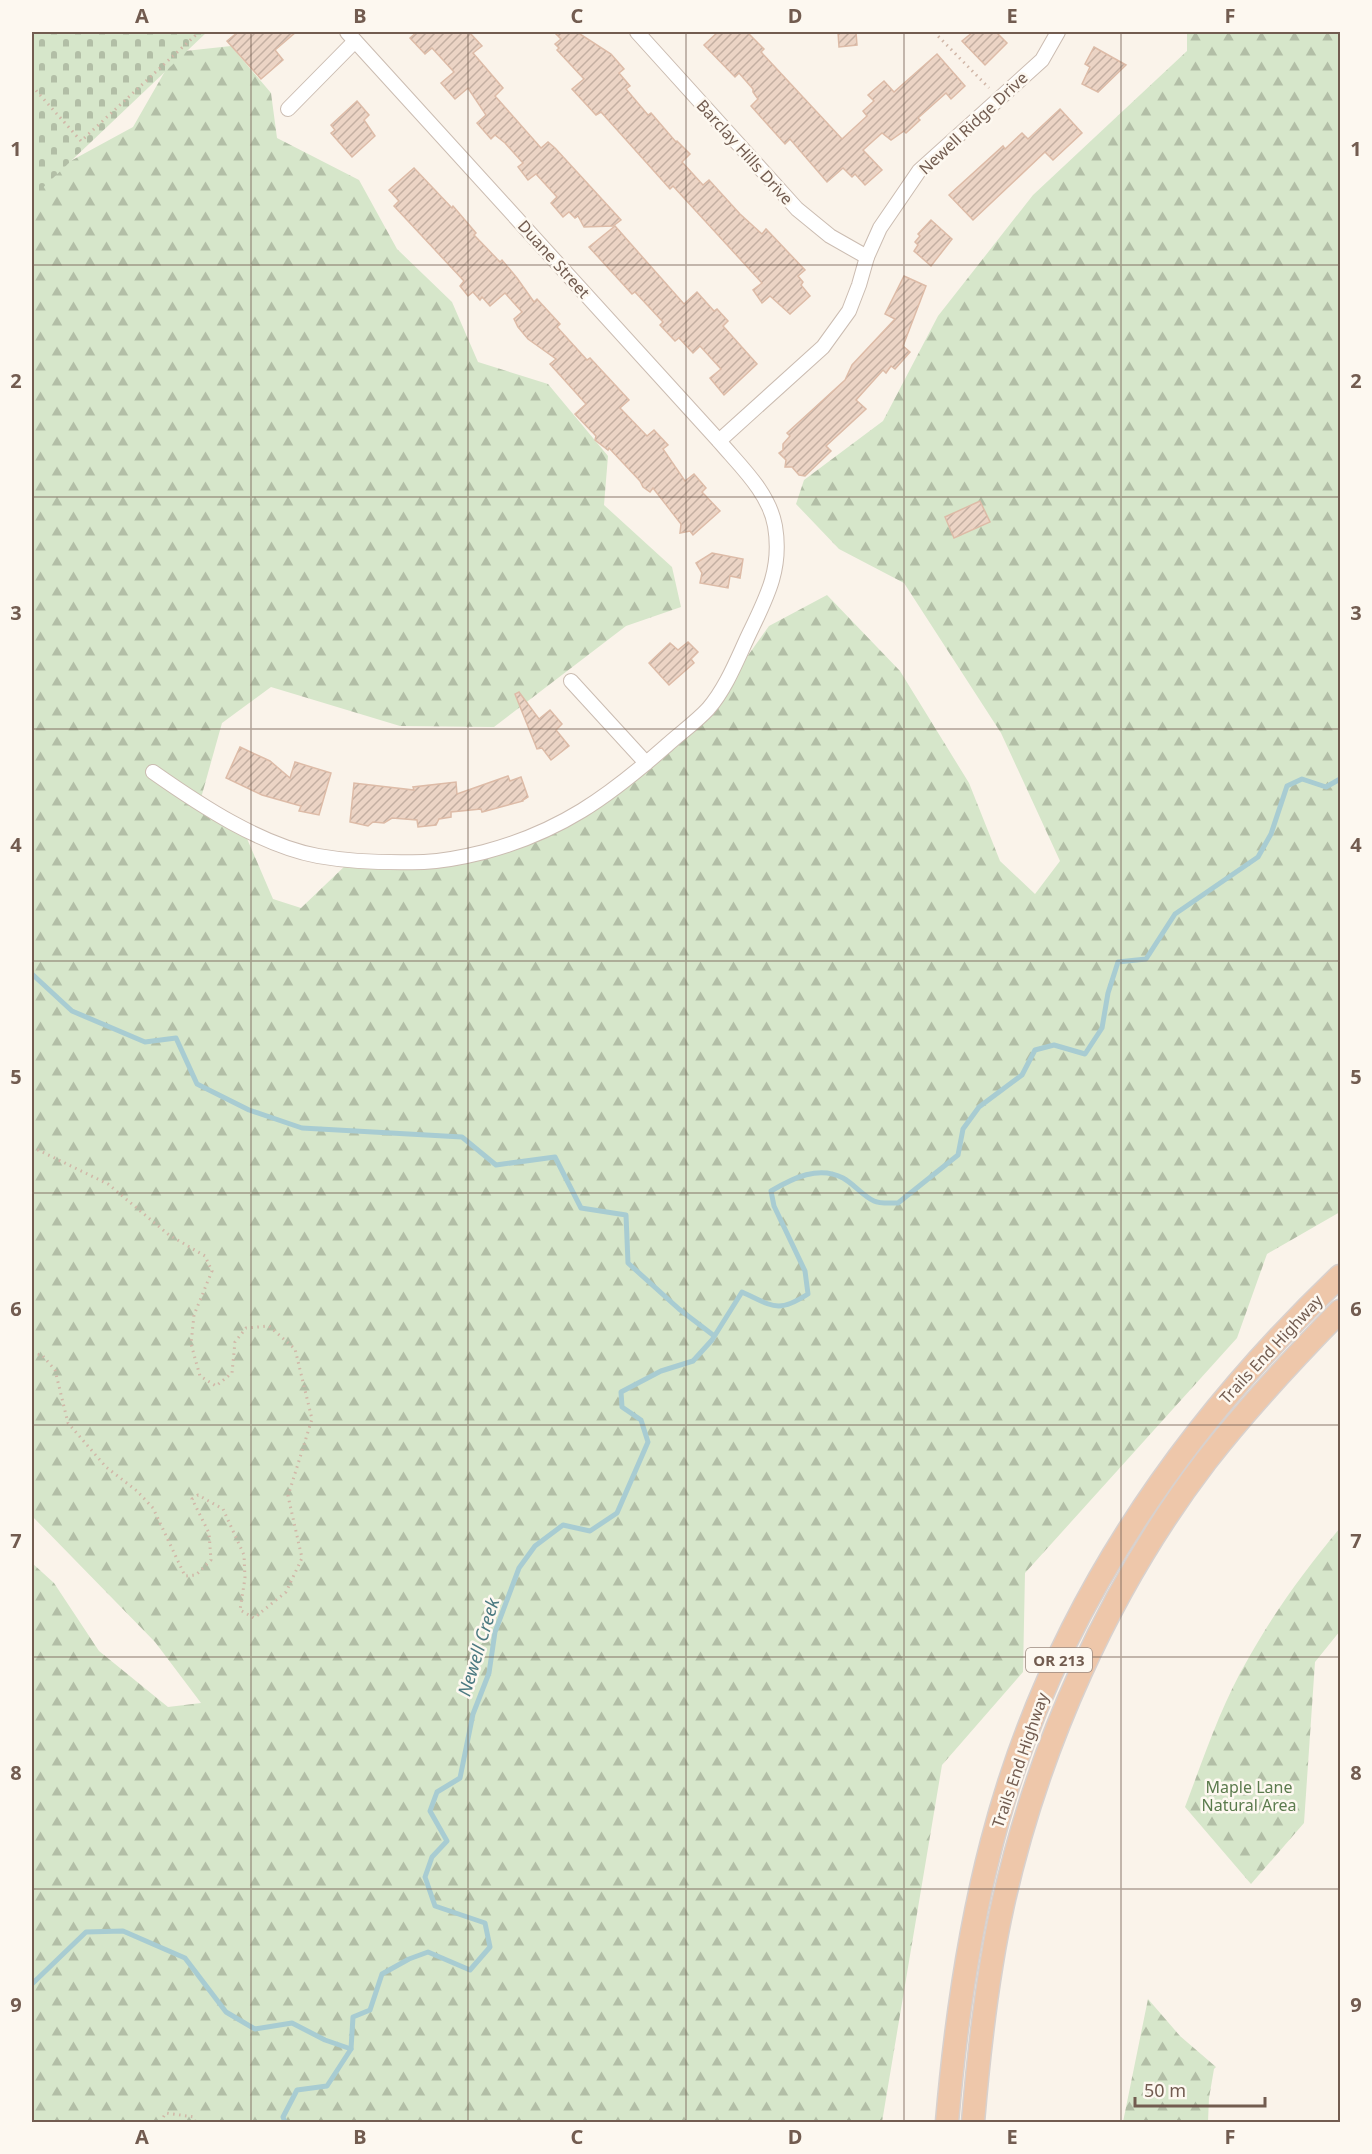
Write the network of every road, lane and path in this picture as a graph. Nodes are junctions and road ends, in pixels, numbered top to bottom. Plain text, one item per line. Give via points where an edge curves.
1 (199, 32) edge
2 (637, 32) edge
3 (934, 32) edge
4 (1058, 32) edge
5 (351, 36) edge
6 (977, 76) dead end
7 (32, 86) edge
8 (288, 109) dead end
9 (867, 257) junction
10 (719, 441) junction
11 (572, 681) dead end
12 (646, 763) junction
13 (153, 772) dead end
14 (32, 1147) edge
15 (1341, 1276) edge
16 (1341, 1311) edge
17 (32, 1353) edge
18 (160, 2122) edge
19 (195, 2122) edge
20 (947, 2122) edge
21 (973, 2122) edge

1 - 7 path via 81,141
2 - 9 street, Barclay Hills Drive via 798,209 830,236
3 - 6 path
4 - 9 street, Newell Ridge Drive via 1042,60 919,171 880,228
5 - 8 street
5 - 10 street, Duane Street
9 - 10 street, Newell Ridge Drive via 849,311 823,347
10 - 12 street, Duane Street via 759,488 774,524 777,559 770,592 727,680 708,709
11 - 12 street
12 - 13 street, Duane Street via 608,795 539,834 461,858 425,862 316,855 273,842 200,805
14 - 17 path via 108,1185 169,1235 204,1256 212,1271 194,1315 191,1344 200,1376 216,1386 232,1373 235,1342 246,1328 269,1326 295,1349 312,1419 288,1496 302,1558 286,1592 254,1618 240,1610 244,1555 223,1509 198,1495 192,1499 209,1533 211,1560 196,1575 185,1576 153,1508 106,1467 68,1423 55,1370 42,1355
15 - 20 highway, Trails End Highway / OR 213 via 1266,1350 1166,1473 1101,1575 1053,1672 1009,1784 979,1897 966,1962
16 - 21 highway, Trails End Highway / OR 213 via 1255,1401 1204,1463 1148,1547 1083,1667 1044,1762 1014,1859 991,1963
18 - 19 path via 166,2113 194,2117

